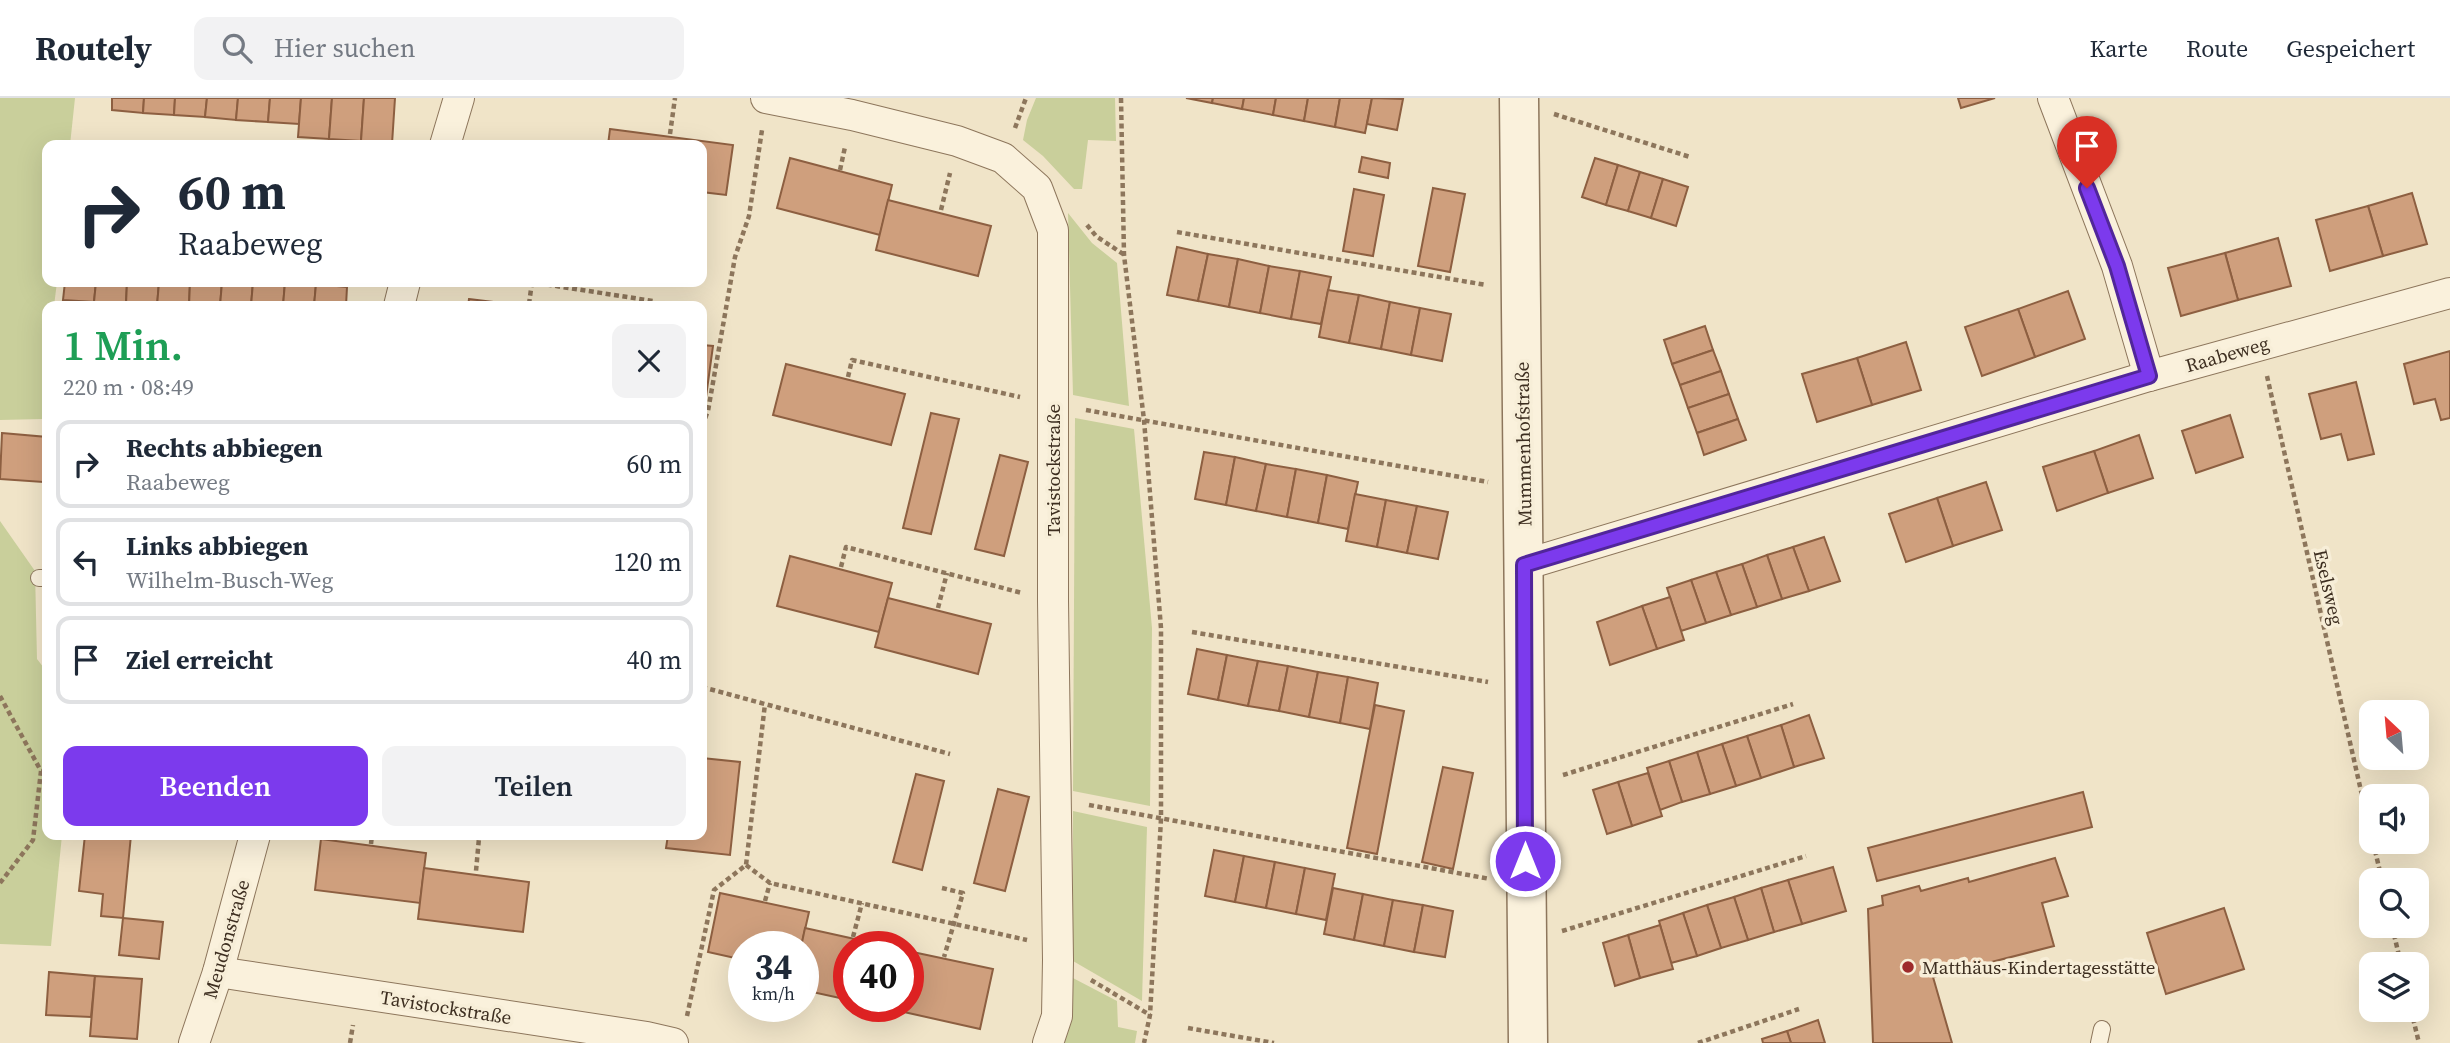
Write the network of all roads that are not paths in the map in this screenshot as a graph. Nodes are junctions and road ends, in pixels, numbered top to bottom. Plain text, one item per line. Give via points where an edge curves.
1 (459, 98) edge
2 (766, 98) edge
3 (2053, 98) edge
4 (1519, 100) edge
5 (446, 140) edge
6 (2450, 293) edge
7 (2149, 376) junction
8 (1524, 565) junction
9 (255, 840) edge
10 (218, 972) junction
11 (680, 1030) edge
12 (194, 1043) edge
13 (1048, 1043) edge
14 (1528, 1043) edge

1 - 5 street
2 - 13 street, Tavistockstraße via 957,141 1003,158 1037,188 1053,230 1058,954 1057,1016
3 - 7 street via 2117,266
4 - 8 street, Mummenhofstraße
6 - 7 street, Raabeweg
7 - 8 street, Raabeweg
8 - 14 street, Mummenhofstraße
9 - 10 street, Meudonstraße
10 - 11 street, Tavistockstraße via 647,1037
10 - 12 street, Meudonstraße

